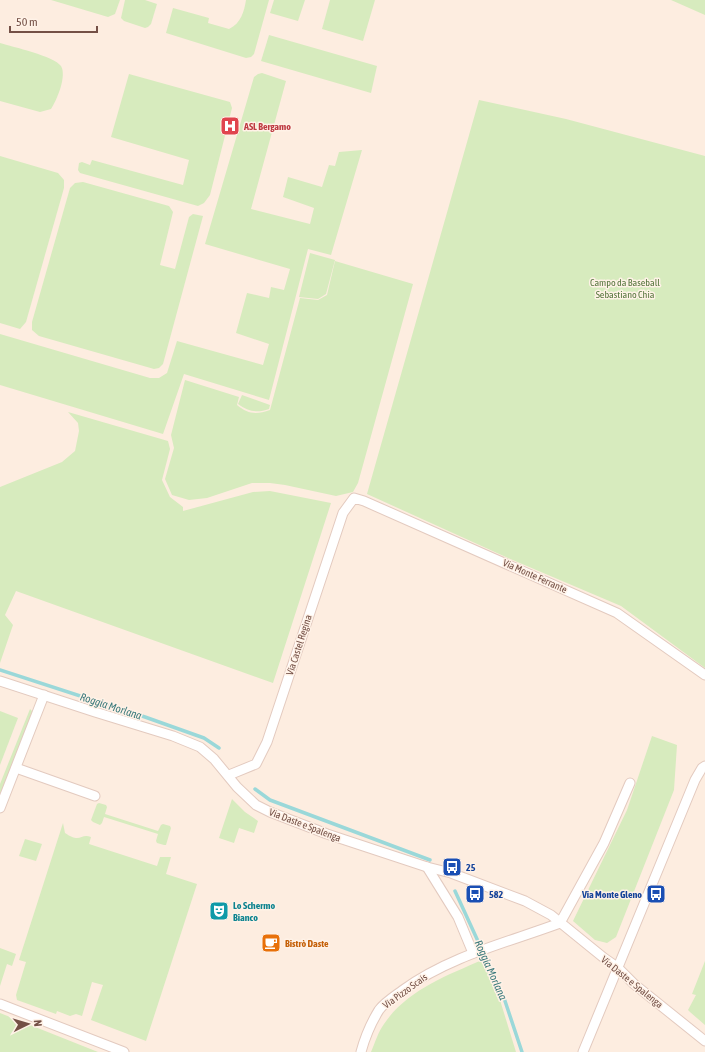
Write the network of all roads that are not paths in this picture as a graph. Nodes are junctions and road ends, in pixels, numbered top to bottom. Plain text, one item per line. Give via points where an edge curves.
1 (354, 498) joint
2 (705, 675) edge
3 (0, 681) edge
4 (44, 695) junction
5 (705, 766) edge
6 (16, 768) junction
7 (229, 775) junction
8 (630, 783) dead end
9 (95, 796) dead end
10 (0, 808) edge
11 (427, 867) junction
12 (560, 923) junction
13 (477, 952) junction
14 (617, 967) junction
15 (0, 1004) edge
16 (705, 1041) edge
17 (124, 1052) edge
18 (361, 1052) edge
19 (583, 1052) edge

1 - 2 street, Via Monte Ferrante via 617,613
1 - 7 street, Via Castel Regina via 343,513 267,742 256,764
3 - 4 street, Via Daste e Spalenga
4 - 6 street
4 - 7 street, Via Daste e Spalenga via 200,747
5 - 14 street via 695,780
6 - 9 street
6 - 10 street
7 - 11 street, Via Daste e Spalenga via 237,787 256,805 270,812
8 - 12 street via 604,843
11 - 12 street, Via Daste e Spalenga via 525,900
11 - 13 street
12 - 13 street
12 - 14 street, Via Daste e Spalenga
13 - 18 street, Via Pizzo Scais via 434,970 395,996 380,1009 368,1030
14 - 16 street, Via Daste e Spalenga via 634,984
14 - 19 street
15 - 17 street

